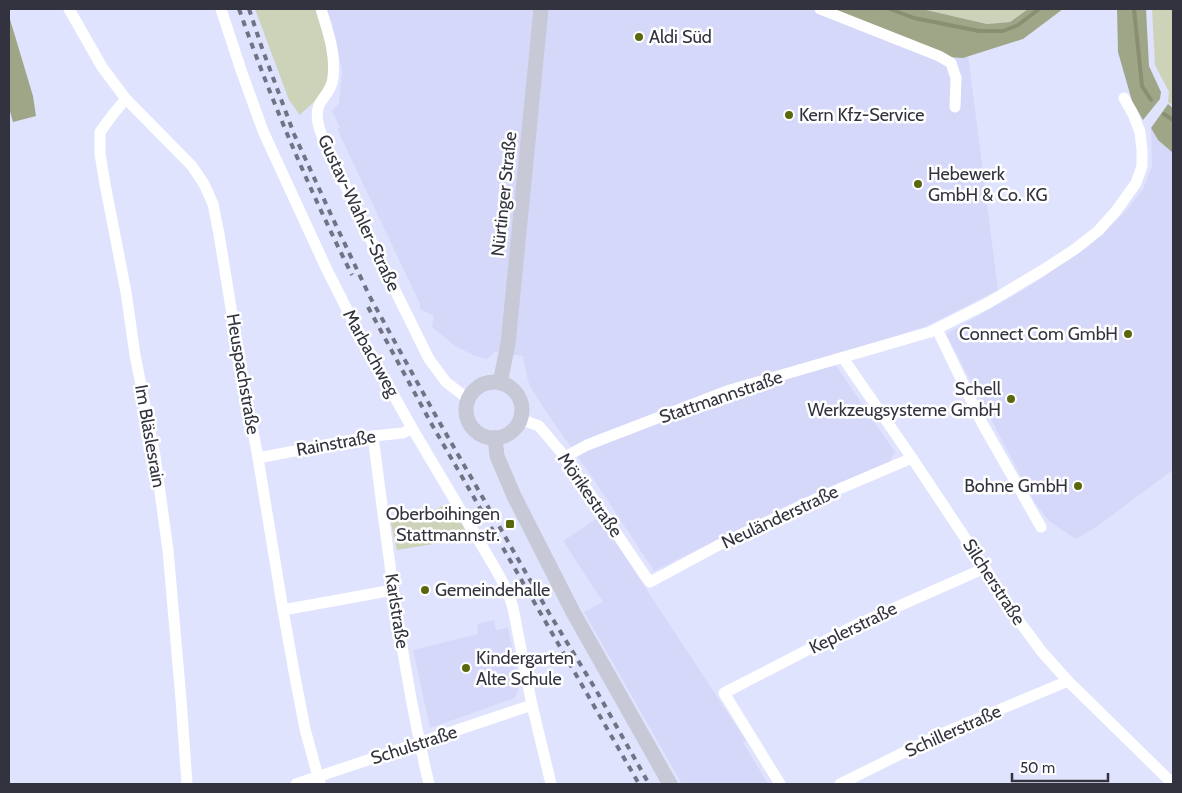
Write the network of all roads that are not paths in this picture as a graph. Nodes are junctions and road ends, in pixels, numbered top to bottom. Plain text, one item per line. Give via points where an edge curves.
1 (69, 9) edge
2 (221, 9) edge
3 (321, 9) edge
4 (541, 9) edge
5 (820, 9) edge
6 (1124, 98) dead end
7 (126, 99) junction
8 (955, 107) dead end
9 (937, 329) junction
10 (843, 358) junction
11 (500, 383) junction
12 (468, 399) junction
13 (520, 419) junction
14 (412, 428) junction
15 (373, 436) junction
16 (495, 438) junction
17 (565, 457) junction
18 (258, 458) junction
19 (912, 458) junction
20 (1041, 527) dead end
21 (986, 568) junction
22 (650, 582) joint
23 (393, 590) junction
24 (283, 610) junction
25 (1068, 681) junction
26 (532, 705) junction
27 (419, 744) junction
28 (319, 781) edge
29 (187, 784) edge
30 (296, 784) edge
31 (429, 784) edge
32 (551, 784) edge
33 (670, 784) edge
34 (780, 784) edge
35 (840, 784) edge
36 (1173, 784) edge

1 - 7 street, Heuspachstraße via 102,67
2 - 14 street, Marbachweg via 263,131 326,270
3 - 12 street, Gustav-Wahler-Straße via 334,60 333,80 317,115 322,136 429,359 446,382
4 - 11 main road, Nürtinger Straße via 508,344
5 - 8 street via 951,63 956,78
6 - 9 street, Stattmannstraße via 1140,132 1142,166 1136,183 1116,211 1098,230 1043,270
7 - 18 street, Heuspachstraße via 192,166 212,204 220,234
7 - 29 street, Im Bläslesrain via 100,132 100,154 155,456 167,541
9 - 10 street, Stattmannstraße
9 - 20 street via 982,423
10 - 17 street, Stattmannstraße via 730,390 587,445
10 - 19 street, Silcherstraße
11 - 12 main road via 482,385
11 - 13 main road via 516,394 521,406
12 - 16 main road via 466,413 471,427 484,437
13 - 16 main road via 511,432
13 - 17 street, Mörikestraße via 539,426
14 - 15 street, Rainstraße via 403,433
14 - 26 street, Marbachweg via 508,592
15 - 18 street, Rainstraße
15 - 23 street, Karlstraße
16 - 33 main road via 497,456 514,496 574,614
17 - 22 street, Mörikestraße
18 - 24 street, Heuspachstraße
19 - 21 street, Silcherstraße
19 - 22 street, Neuländerstraße via 818,498
21 - 25 street, Silcherstraße via 1013,613
21 - 34 street, Keplerstraße via 858,624 724,693
23 - 24 street
23 - 27 street, Karlstraße
24 - 28 street, Heuspachstraße
25 - 35 street, Schillerstraße via 941,734
25 - 36 street, Silcherstraße
26 - 27 street, Schulstraße
26 - 32 street
27 - 28 street, Schulstraße
27 - 31 street, Karlstraße
28 - 30 street, Schulstraße

